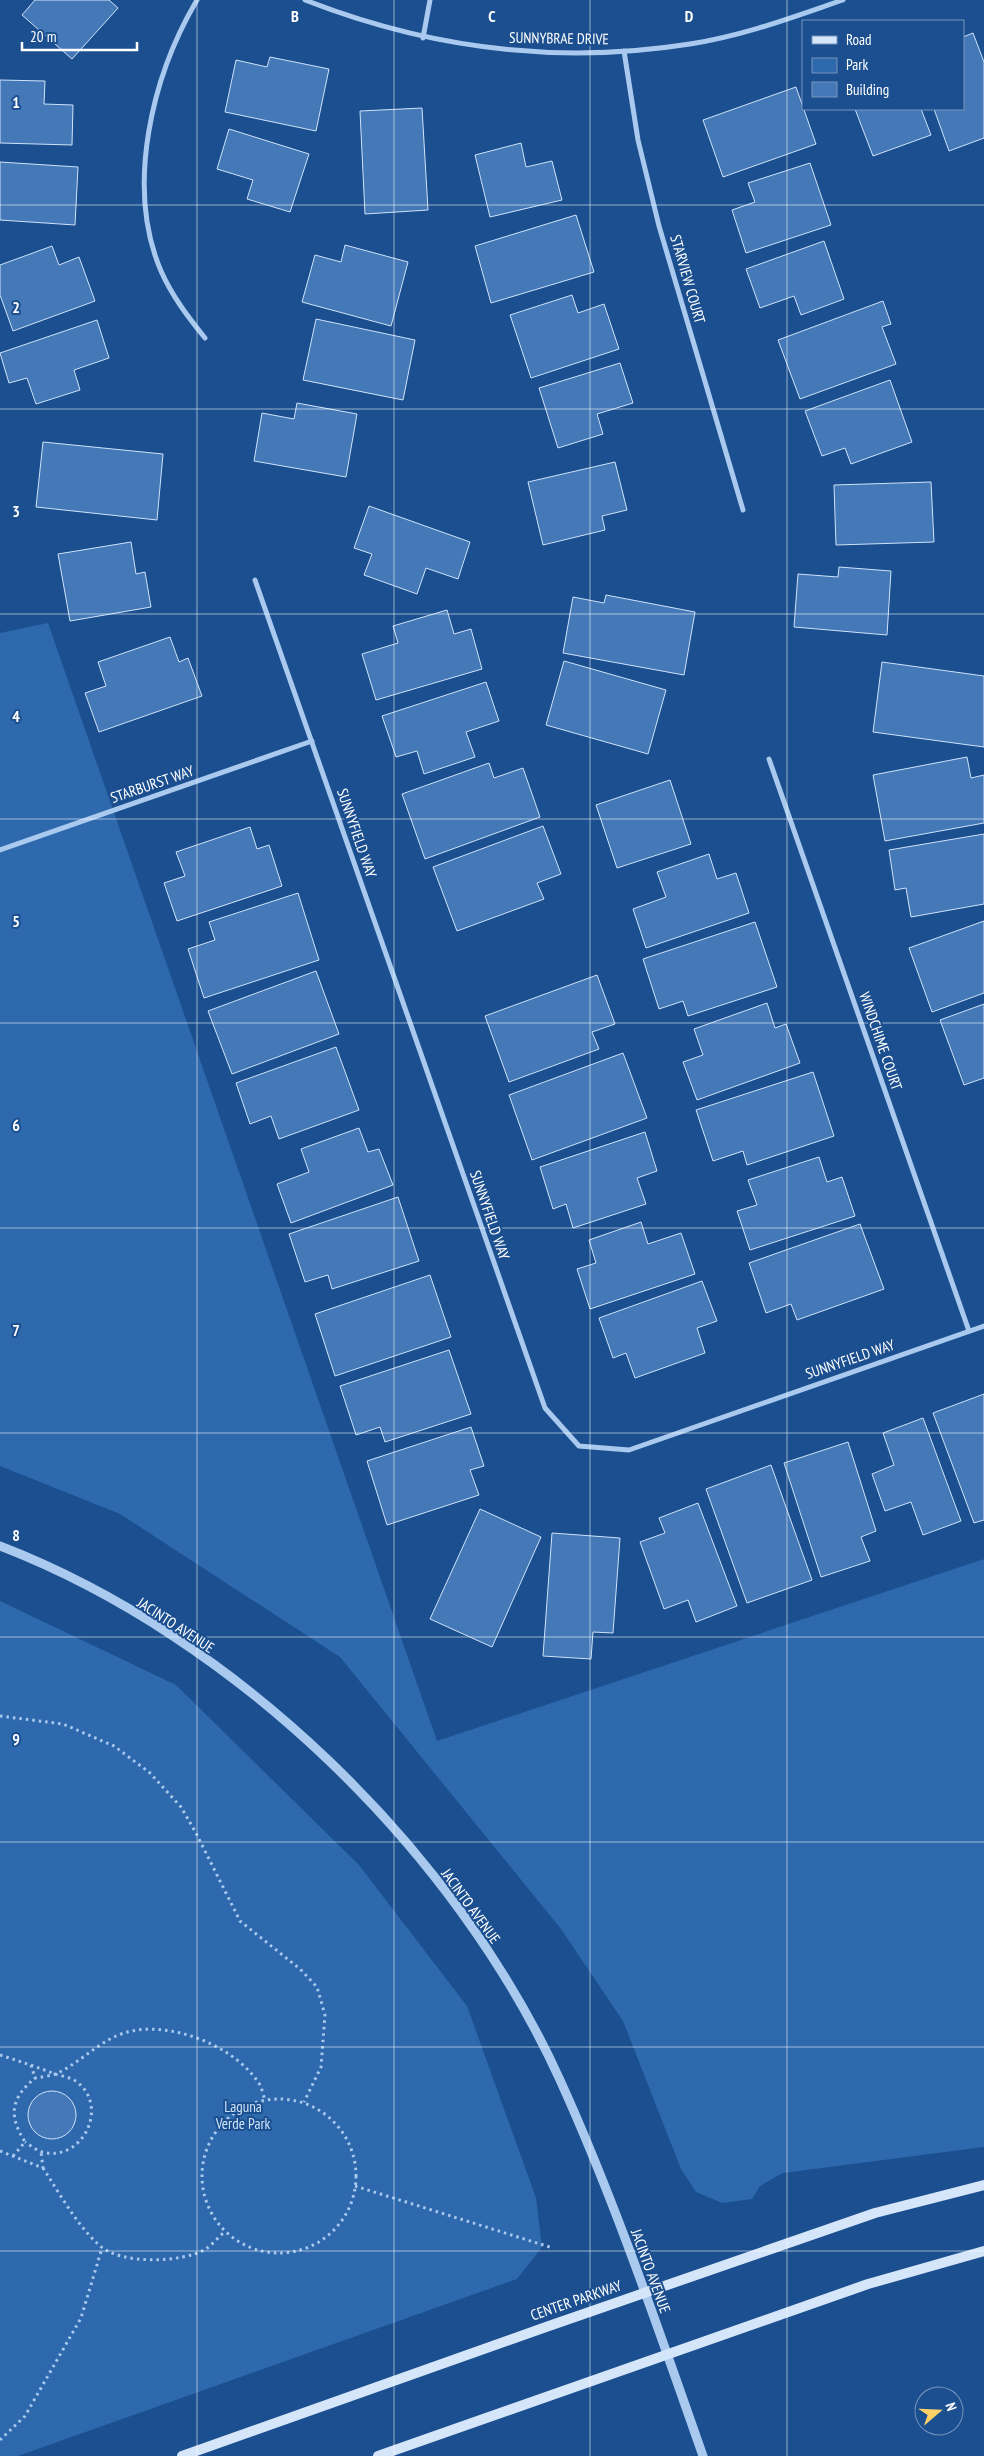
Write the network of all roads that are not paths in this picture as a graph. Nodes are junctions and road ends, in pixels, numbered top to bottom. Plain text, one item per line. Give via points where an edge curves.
1 (196, 0) edge
2 (305, 0) edge
3 (430, 0) edge
4 (843, 0) edge
5 (423, 38) junction
6 (624, 51) junction
7 (204, 338) dead end
8 (743, 510) dead end
9 (255, 580) dead end
10 (312, 741) junction
11 (769, 759) dead end
12 (0, 850) edge
13 (984, 1326) edge
14 (969, 1331) junction
15 (0, 1546) edge
16 (984, 2185) edge
17 (984, 2251) edge
18 (644, 2292) junction
19 (668, 2355) junction
20 (182, 2456) edge
21 (378, 2456) edge
22 (702, 2456) edge

1 - 7 street via 181,26 162,74 150,123 145,173 148,226 161,270 182,310
2 - 5 street, SUNNYBRAE DRIVE via 354,20
3 - 5 street
4 - 6 street, SUNNYBRAE DRIVE via 762,28 691,44
5 - 6 street, SUNNYBRAE DRIVE via 496,50 569,54
6 - 8 street, STARVIEW COURT via 638,140 659,226
9 - 10 street, SUNNYFIELD WAY
10 - 12 street, STARBURST WAY
10 - 14 street, SUNNYFIELD WAY via 545,1408 579,1446 629,1450
11 - 14 street, WINDCHIME COURT
13 - 14 street, SUNNYFIELD WAY
15 - 18 street, JACINTO AVENUE via 105,1596 185,1645 247,1689 330,1760 407,1842 465,1917 516,1995 555,2070 596,2165
16 - 18 main road, CENTER PARKWAY via 875,2213
17 - 19 main road via 868,2284
18 - 19 street, JACINTO AVENUE
18 - 20 main road, CENTER PARKWAY
19 - 21 main road
19 - 22 street, JACINTO AVENUE

